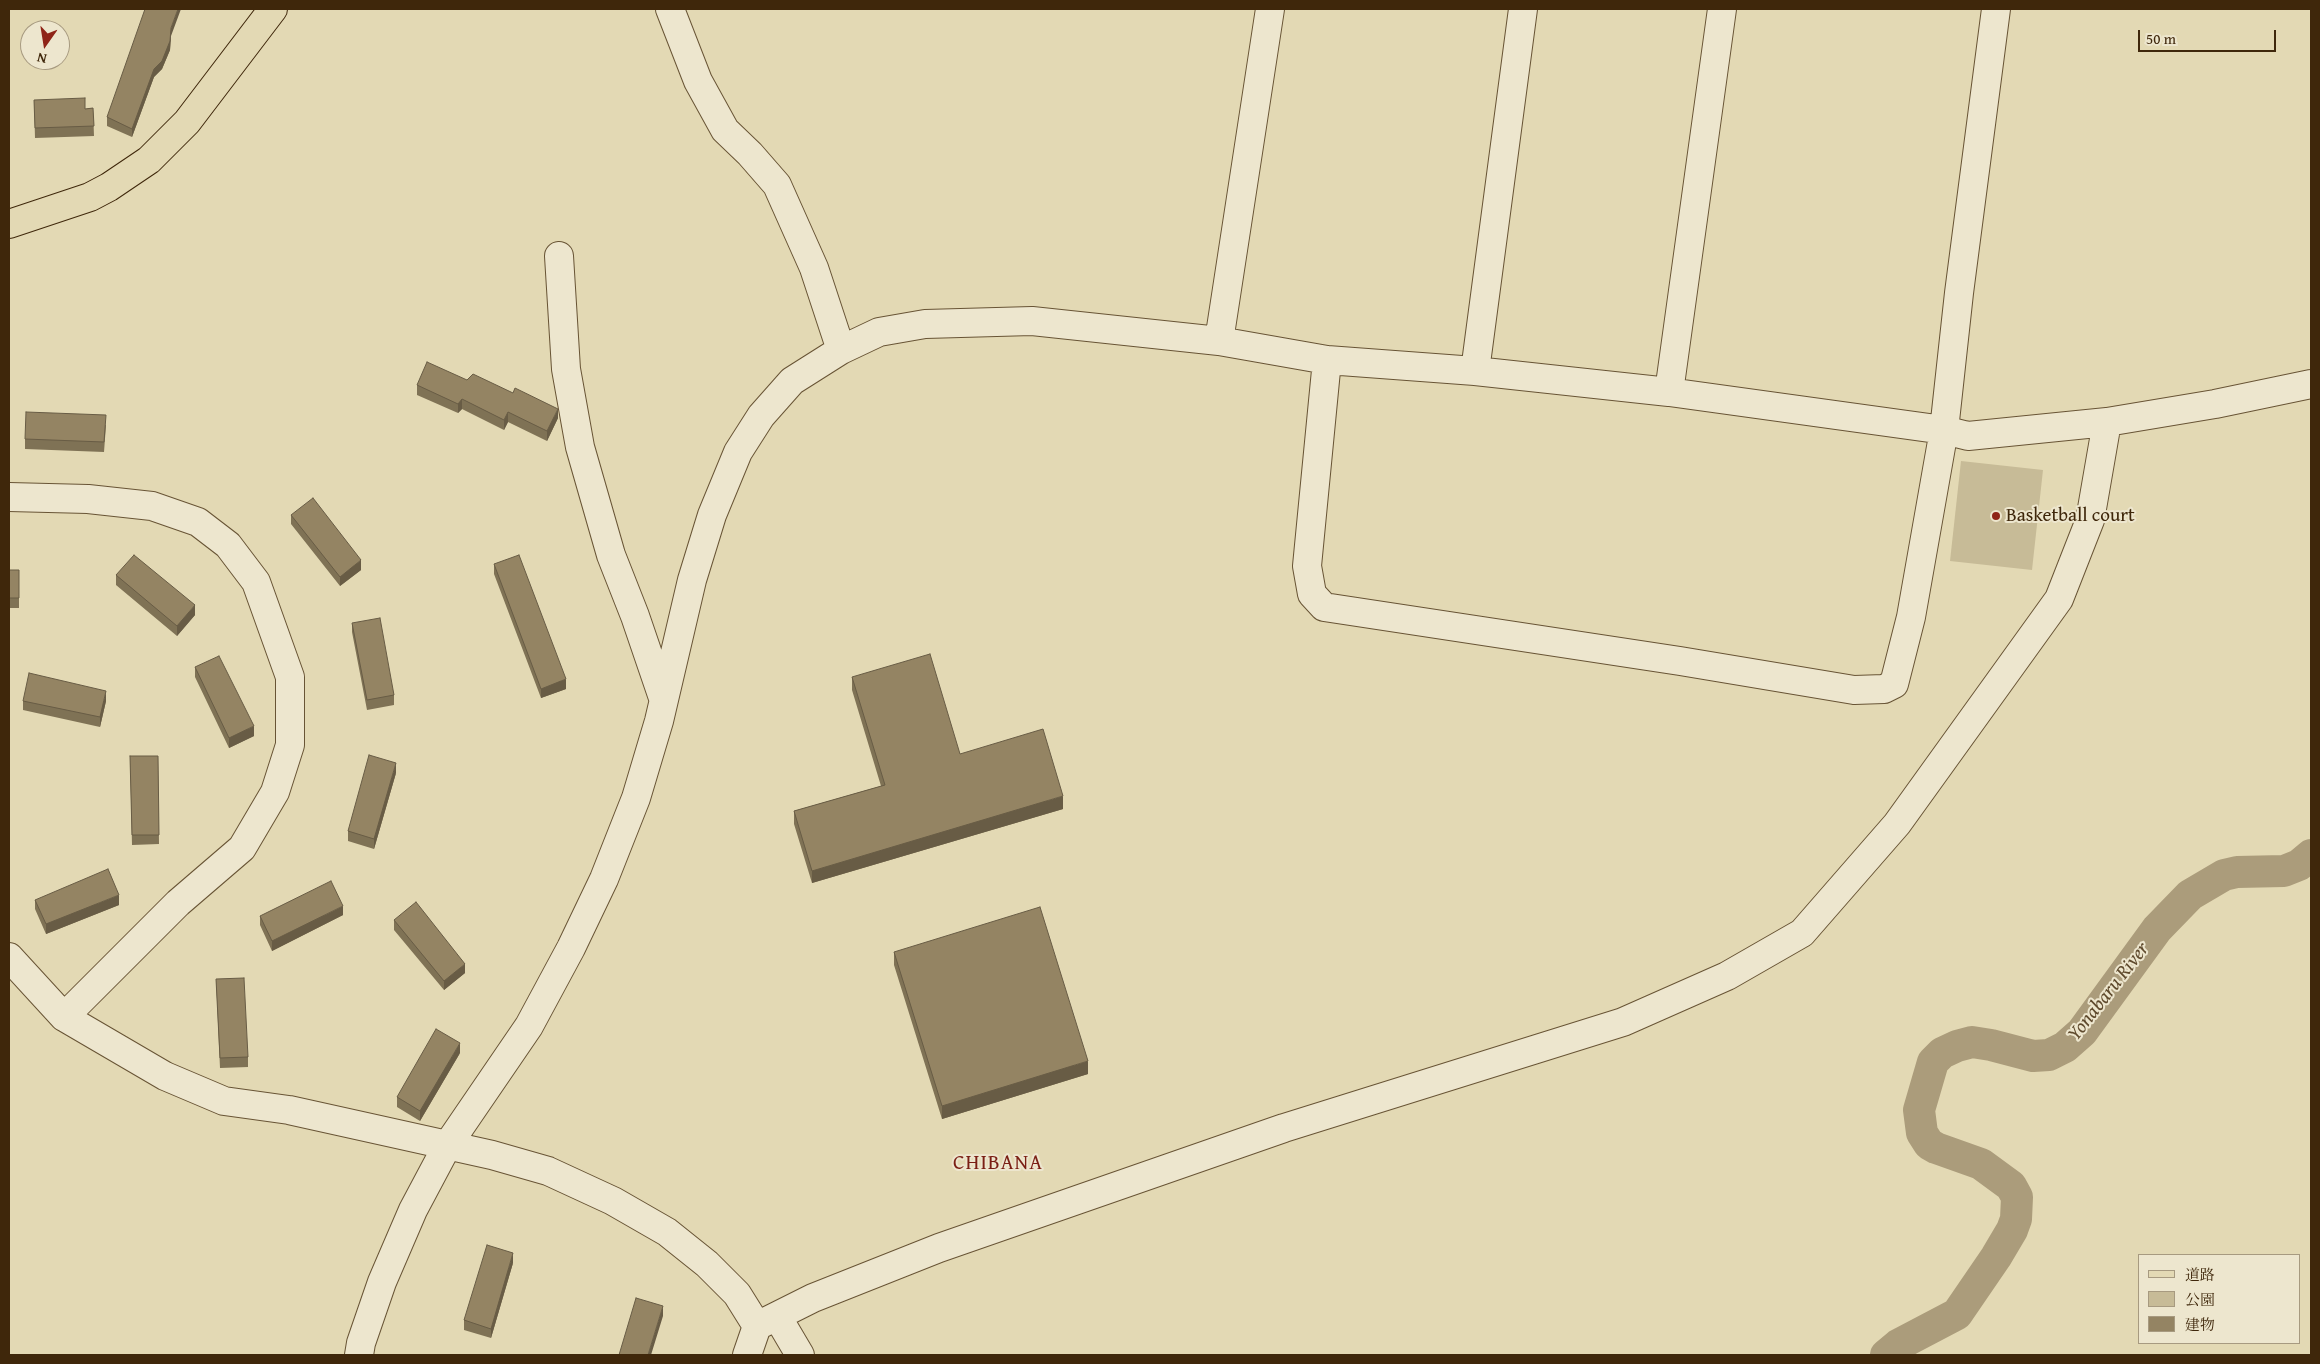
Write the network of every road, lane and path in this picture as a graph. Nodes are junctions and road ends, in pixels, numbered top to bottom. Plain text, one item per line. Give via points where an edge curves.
1 (273, 9) edge
2 (670, 9) edge
3 (1270, 9) edge
4 (1523, 9) edge
5 (1722, 9) edge
6 (1996, 9) edge
7 (9, 224) edge
8 (559, 256) dead end
9 (1219, 341) junction
10 (841, 350) junction
11 (1327, 360) junction
12 (1475, 372) junction
13 (2311, 384) edge
14 (1669, 392) junction
15 (2107, 422) junction
16 (1944, 430) junction
17 (9, 497) edge
18 (663, 698) junction
19 (9, 957) edge
20 (64, 1017) junction
21 (447, 1146) junction
22 (767, 1321) junction
23 (359, 1355) edge
24 (747, 1355) edge
25 (800, 1355) edge

1 - 7 main road via 204,102 149,160 90,197
2 - 10 lane via 698,82 725,130 776,186 814,268
3 - 9 lane
4 - 12 lane
5 - 14 lane
6 - 16 lane
8 - 18 lane via 566,369 580,447 610,555
9 - 10 lane via 1032,321 925,324 879,332
9 - 11 lane
10 - 18 lane via 792,381 761,416 738,452 712,515 692,580
11 - 12 lane
11 - 16 lane via 1307,566 1312,594 1324,607 1854,690 1884,689 1894,684 1911,617
12 - 14 lane
13 - 15 lane
14 - 16 lane
15 - 16 lane via 1968,436
15 - 22 lane via 2090,520 2059,599 1897,824 1802,932 1727,976 1623,1022 1284,1128 939,1248 813,1298
17 - 20 lane via 88,499 152,506 198,522 228,544 256,582 290,676 290,745 275,792 242,848 178,903
18 - 21 lane via 636,798 604,879 571,948 529,1026
19 - 20 lane
20 - 21 lane via 165,1076 224,1101 289,1110
21 - 22 lane via 548,1171 612,1201 667,1232 707,1264
21 - 23 lane via 382,1282
22 - 24 lane
22 - 25 lane

